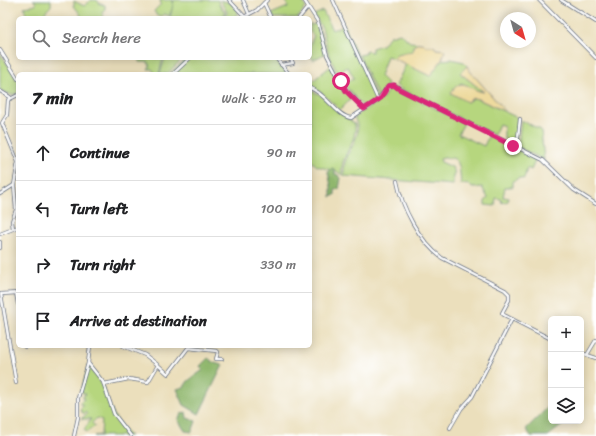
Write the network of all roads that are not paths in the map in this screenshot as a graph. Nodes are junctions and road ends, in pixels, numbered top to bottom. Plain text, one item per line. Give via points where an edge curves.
1 (228, 0) edge
2 (243, 0) edge
3 (267, 0) edge
4 (304, 0) edge
5 (333, 0) edge
6 (539, 0) edge
7 (561, 0) edge
8 (264, 3) junction
9 (308, 7) junction
10 (250, 14) junction
11 (242, 16) edge
12 (247, 16) edge
13 (271, 16) edge
14 (301, 16) edge
15 (596, 22) edge
16 (0, 50) edge
17 (596, 58) edge
18 (188, 60) edge
19 (277, 60) edge
20 (291, 60) edge
21 (281, 65) junction
22 (175, 72) edge
23 (287, 72) edge
24 (16, 76) edge
25 (312, 89) edge
26 (0, 91) edge
27 (16, 96) edge
28 (10, 97) junction
29 (378, 100) junction
30 (364, 109) junction
31 (520, 119) dead end
32 (517, 147) junction
33 (16, 157) edge
34 (16, 174) edge
35 (397, 181) dead end
36 (14, 186) junction
37 (0, 194) edge
38 (16, 201) edge
39 (596, 204) edge
40 (16, 213) edge
41 (16, 228) edge
42 (13, 229) junction
43 (0, 234) edge
44 (0, 242) edge
45 (0, 248) edge
46 (16, 293) edge
47 (1, 294) edge
48 (512, 319) junction
49 (548, 337) edge
50 (596, 340) edge
51 (90, 348) edge
52 (128, 348) edge
53 (584, 354) edge
54 (587, 355) junction
55 (596, 358) edge
56 (222, 359) dead end
57 (88, 363) junction
58 (158, 366) junction
59 (16, 384) dead end
60 (104, 384) junction
61 (450, 428) dead end
62 (74, 436) edge
63 (131, 436) edge

1 - 11 street
2 - 10 street
3 - 8 street
4 - 9 street
5 - 29 street
6 - 17 street
7 - 15 street
8 - 10 street
8 - 13 street
9 - 14 street
9 - 30 street via 318,22 327,55 344,88
10 - 12 street
16 - 24 street
18 - 22 street
19 - 21 street
20 - 21 street via 293,63
21 - 23 street
25 - 30 street via 348,117 351,118
26 - 28 street
27 - 28 street
28 - 33 street via 7,115 2,123
29 - 30 street
29 - 32 street via 388,86 394,85
31 - 32 street
32 - 39 street via 548,164 574,190
34 - 36 street
35 - 48 street via 407,215 435,252 510,294 502,313
36 - 37 street
36 - 38 street
40 - 42 street via 12,221
41 - 42 street
42 - 43 street
44 - 45 street
46 - 47 street
47 - 59 street
48 - 49 street
48 - 61 street via 472,397 461,409
50 - 54 street
51 - 57 street
52 - 58 street via 145,355
53 - 54 street
54 - 55 street
56 - 58 street via 216,359 217,351 188,348 168,374
57 - 60 street
57 - 62 street via 78,398
58 - 60 street via 148,382 129,379
60 - 63 street via 114,414

